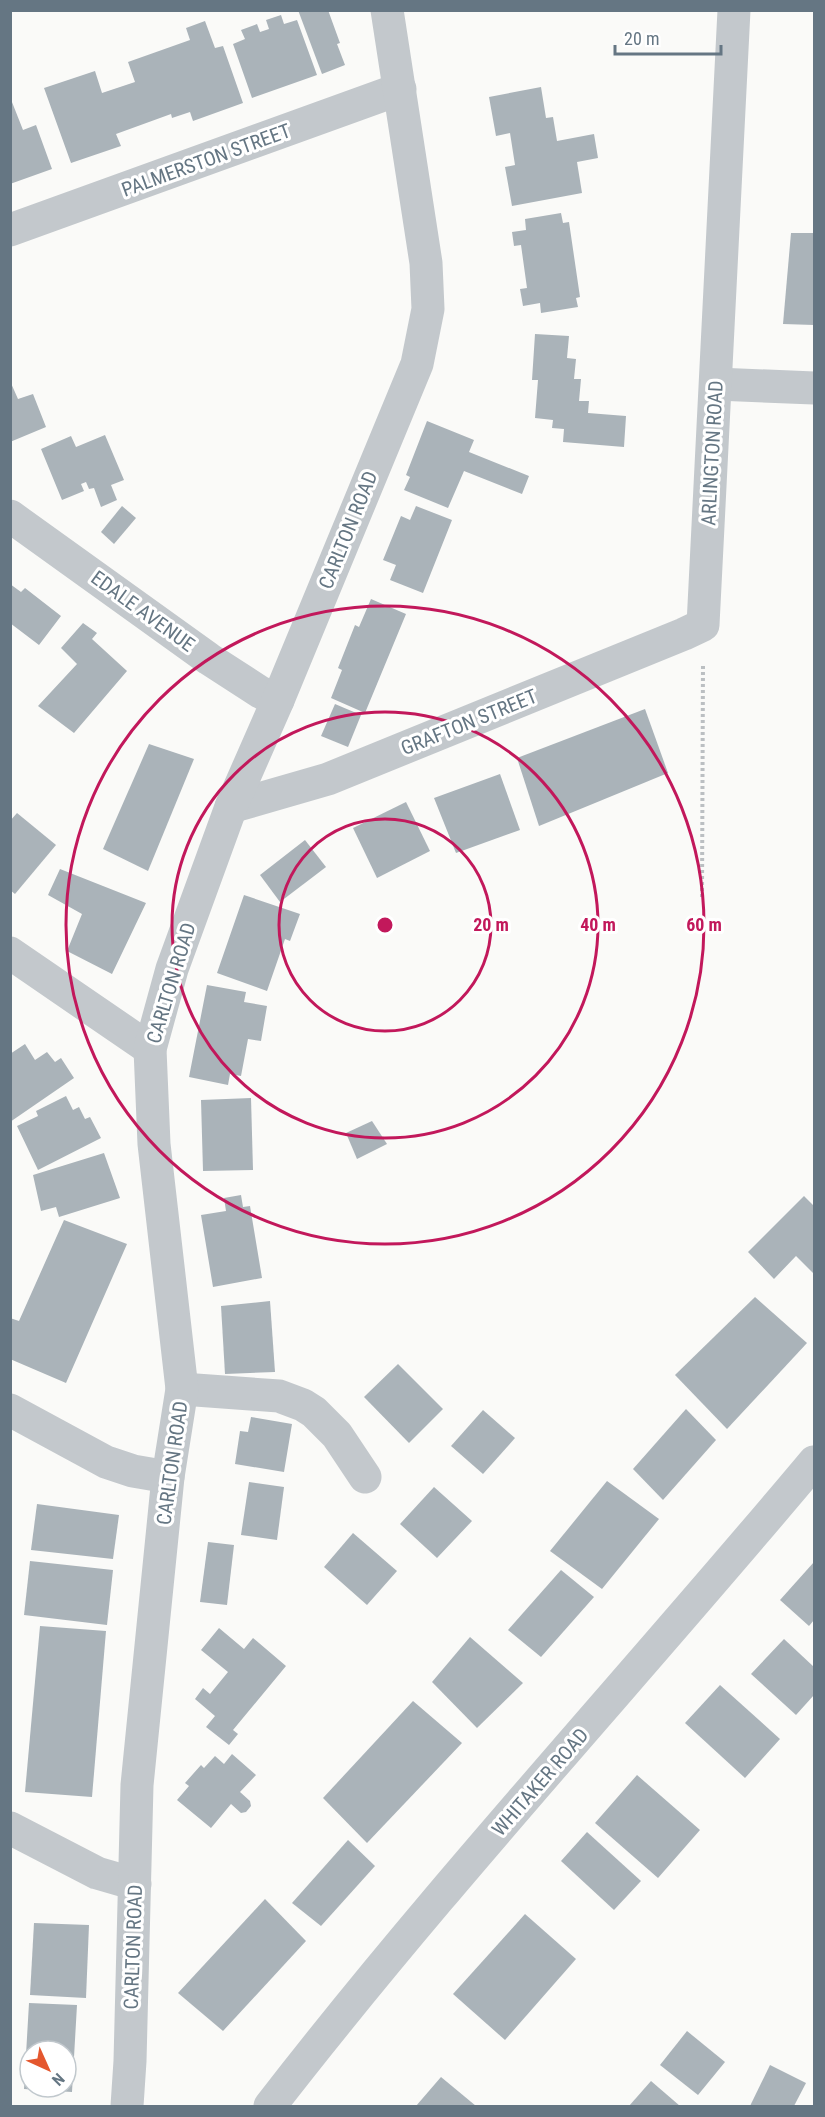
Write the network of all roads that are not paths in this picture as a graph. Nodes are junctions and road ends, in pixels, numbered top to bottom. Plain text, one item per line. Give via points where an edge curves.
1 (387, 10) edge
2 (734, 10) edge
3 (400, 89) junction
4 (10, 230) edge
5 (716, 384) junction
6 (814, 388) edge
7 (10, 516) edge
8 (703, 625) joint
9 (278, 700) junction
10 (231, 807) junction
11 (10, 953) edge
12 (150, 1049) junction
13 (182, 1389) junction
14 (10, 1410) edge
15 (814, 1462) edge
16 (168, 1477) junction
17 (365, 1477) dead end
18 (10, 1828) edge
19 (135, 1884) junction
20 (127, 2106) edge
21 (270, 2106) edge

1 - 3 street, CARLTON ROAD
2 - 5 street, ARLINGTON ROAD
3 - 4 street, PALMERSTON STREET
3 - 9 street, CARLTON ROAD via 426,263 428,309 417,364
5 - 6 street
5 - 8 street, ARLINGTON ROAD
7 - 9 street, EDALE AVENUE via 209,659
8 - 10 street, GRAFTON STREET via 328,779
9 - 10 street, CARLTON ROAD
10 - 12 street, CARLTON ROAD via 172,969
11 - 12 street
12 - 13 street, CARLTON ROAD via 154,1144
13 - 16 street, CARLTON ROAD
13 - 17 street via 279,1396 303,1405 337,1435
14 - 16 street via 106,1462
15 - 21 street, WHITAKER ROAD via 424,1917
16 - 19 street, CARLTON ROAD via 137,1785
18 - 19 street via 97,1873
19 - 20 street, CARLTON ROAD

